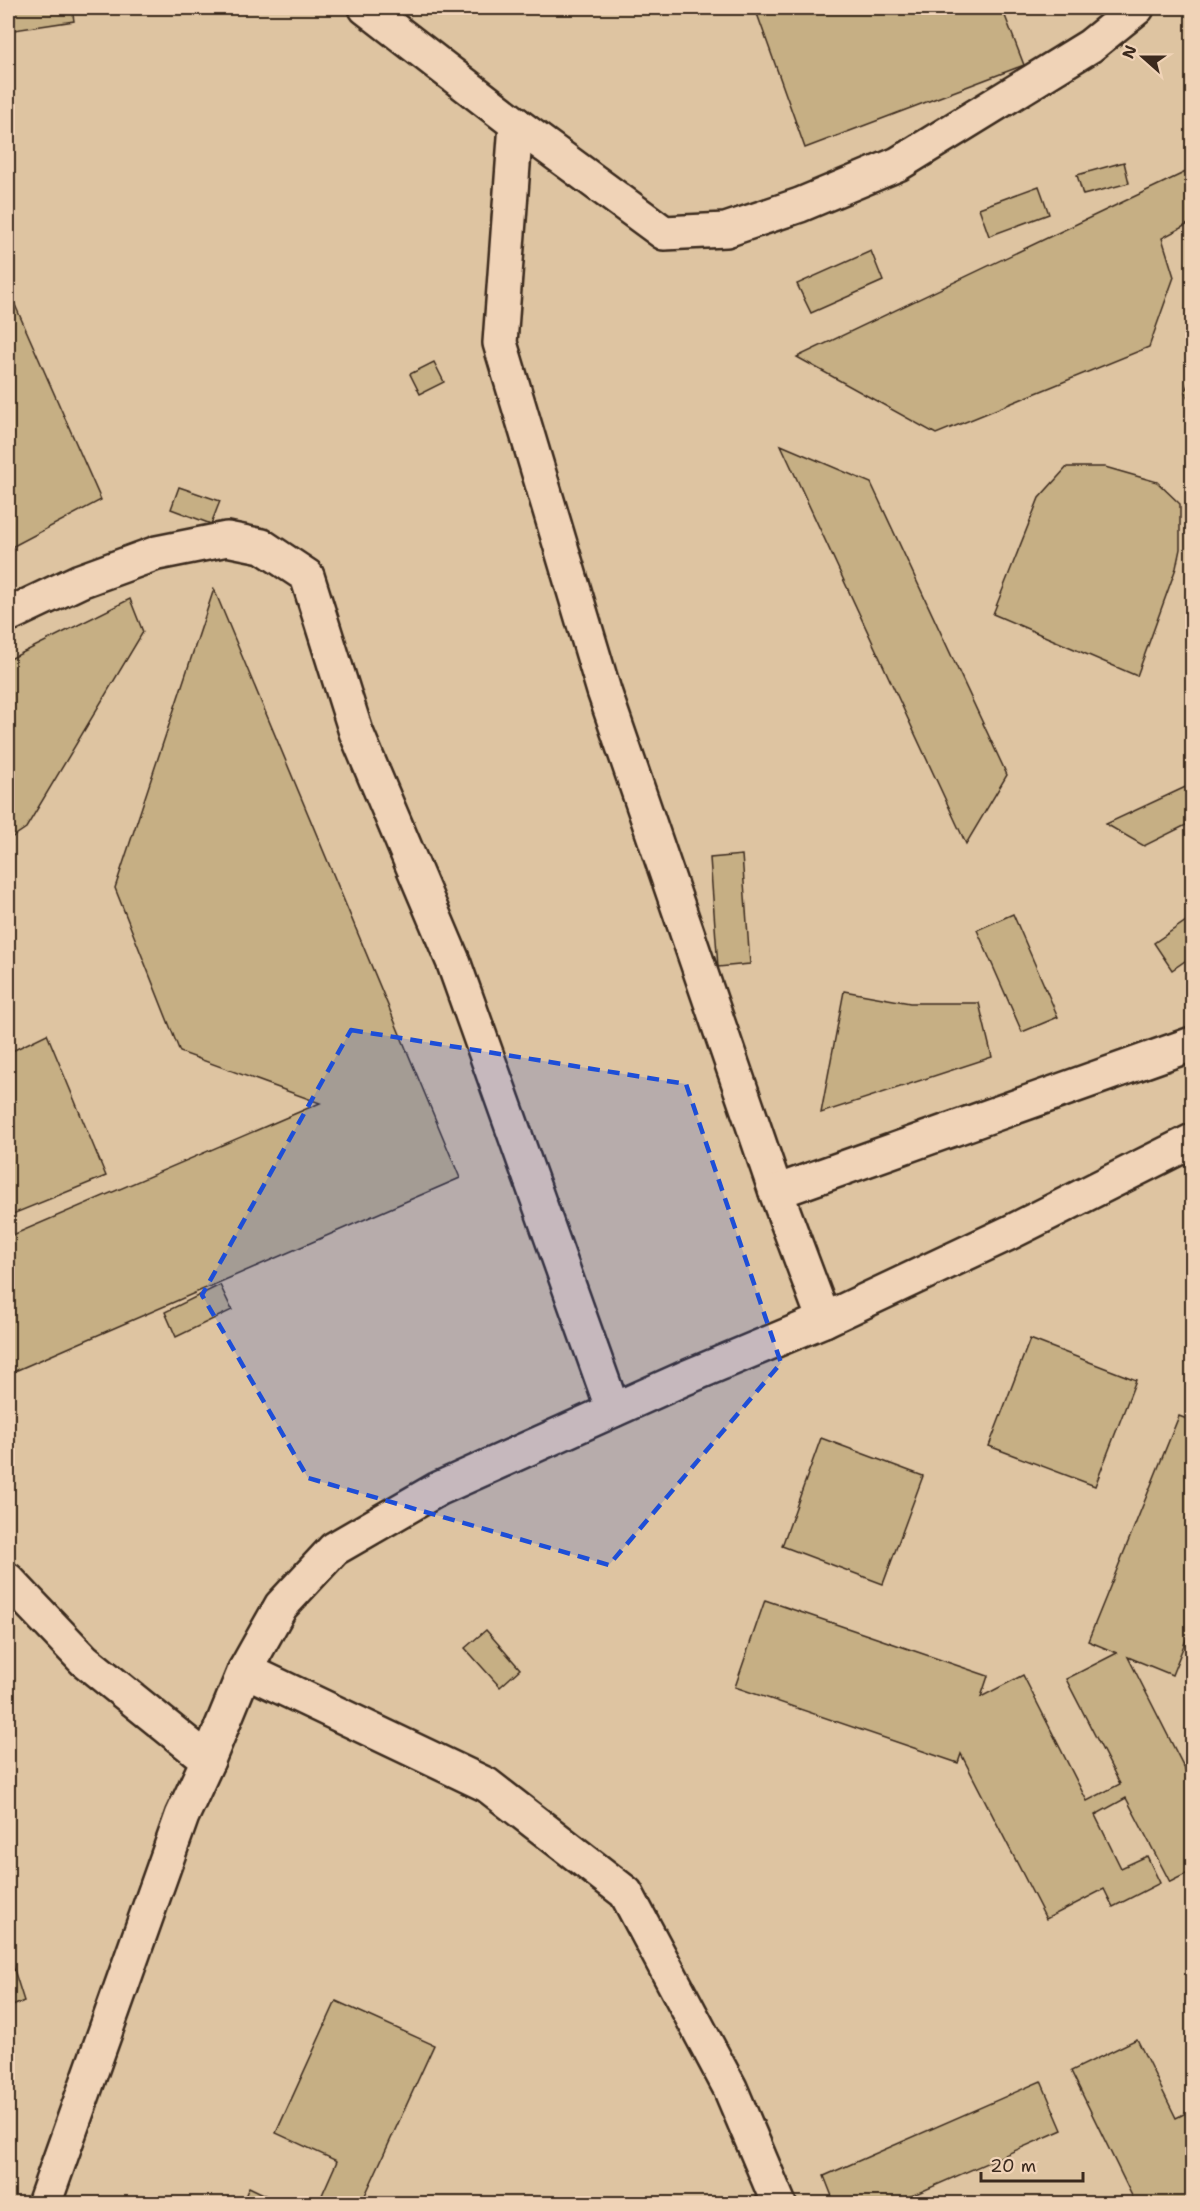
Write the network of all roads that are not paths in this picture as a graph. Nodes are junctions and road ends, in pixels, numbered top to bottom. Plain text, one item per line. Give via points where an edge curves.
1 (1137, 8) edge
2 (370, 9) edge
3 (516, 124) junction
4 (8, 615) edge
5 (1192, 1044) edge
6 (1192, 1141) edge
7 (776, 1192) junction
8 (824, 1320) junction
9 (614, 1410) junction
10 (8, 1580) edge
11 (245, 1670) junction
12 (208, 1760) junction
13 (44, 2204) edge
14 (779, 2204) edge

1 - 3 street via 1090,46 898,164 800,205 726,230 664,233
2 - 3 street
3 - 7 street via 500,343 604,691
4 - 9 street via 80,581 157,553 227,539 262,546 307,576 356,732 453,961
5 - 7 street
6 - 8 street
7 - 8 street
8 - 9 street
9 - 11 street via 438,1489 334,1549 281,1606
10 - 12 street via 84,1660
11 - 12 street
11 - 14 street via 487,1785 626,1893 730,2088
12 - 13 street via 182,1816

